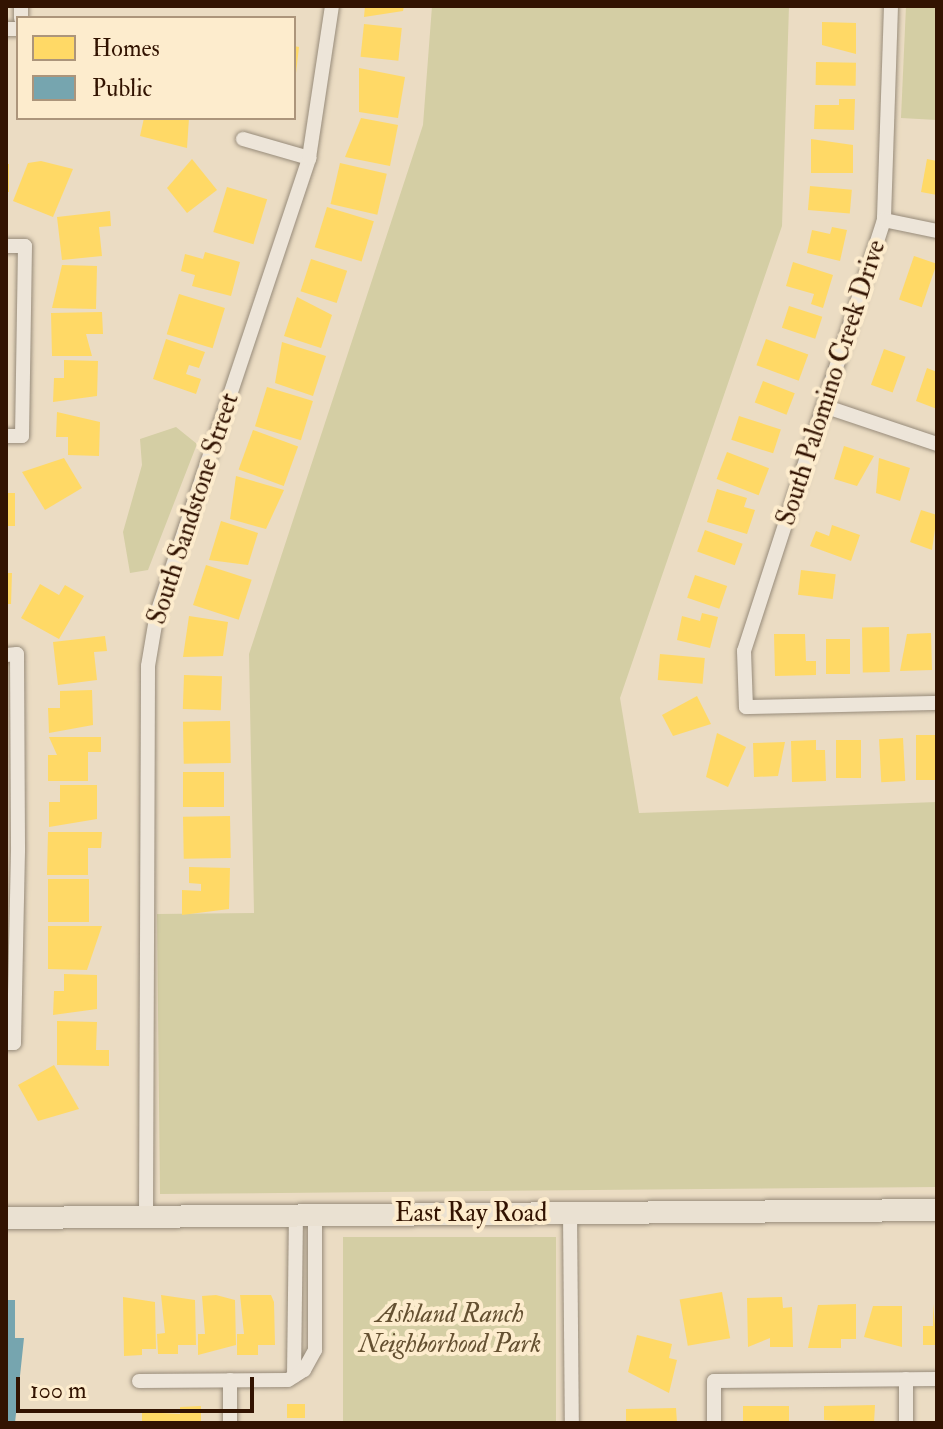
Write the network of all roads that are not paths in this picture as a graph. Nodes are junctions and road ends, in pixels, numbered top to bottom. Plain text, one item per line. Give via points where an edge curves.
1 (332, 6) edge
2 (891, 6) edge
3 (243, 139) dead end
4 (309, 158) junction
5 (884, 220) junction
6 (937, 231) edge
7 (6, 246) edge
8 (824, 406) junction
9 (6, 436) edge
10 (937, 444) edge
11 (12, 654) edge
12 (937, 703) edge
13 (12, 851) edge
14 (10, 1043) edge
15 (937, 1210) edge
16 (570, 1213) junction
17 (305, 1215) junction
18 (146, 1217) junction
19 (6, 1218) edge
20 (315, 1304) junction
21 (298, 1305) junction
22 (294, 1376) junction
23 (906, 1379) junction
24 (937, 1379) edge
25 (230, 1380) junction
26 (139, 1381) dead end
27 (230, 1423) edge
28 (572, 1423) edge
29 (714, 1423) edge
30 (906, 1423) edge

1 - 4 street, South Sandstone Street
2 - 5 street, South Palomino Creek Drive
3 - 4 street
4 - 18 street, South Sandstone Street via 157,613 148,666
5 - 6 street
5 - 8 street, South Palomino Creek Drive
7 - 9 street via 25,246 22,436
8 - 10 street
8 - 12 street, South Palomino Creek Drive via 744,651 746,707
11 - 13 street
13 - 14 street
15 - 16 main road, East Ray Road
16 - 17 main road, East Ray Road
16 - 28 street
17 - 18 main road, East Ray Road
17 - 20 street
17 - 21 street
18 - 19 main road, East Ray Road
20 - 21 street
20 - 22 street via 315,1350
21 - 22 street
22 - 25 street
23 - 24 street
23 - 29 street via 714,1381
23 - 30 street
25 - 26 street
25 - 27 street

